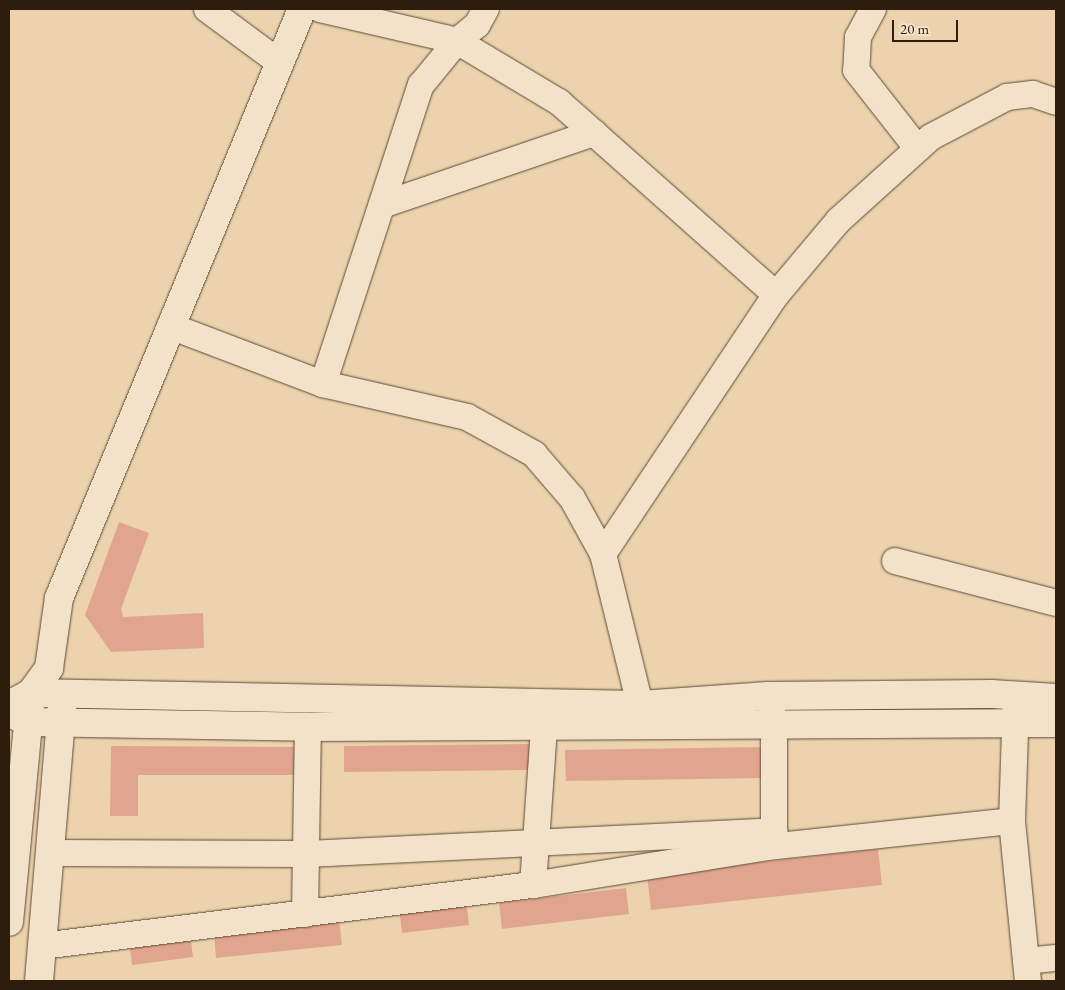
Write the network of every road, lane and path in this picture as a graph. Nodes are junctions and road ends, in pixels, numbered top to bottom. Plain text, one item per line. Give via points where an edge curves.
1 (207, 9) edge
2 (302, 9) edge
3 (320, 9) edge
4 (486, 9) edge
5 (874, 9) edge
6 (457, 41) junction
7 (280, 63) junction
8 (1055, 100) edge
9 (594, 133) junction
10 (918, 149) junction
11 (382, 205) junction
12 (776, 295) junction
13 (170, 326) junction
14 (323, 384) junction
15 (603, 554) junction
16 (895, 561) dead end
17 (1056, 603) edge
18 (49, 668) junction
19 (63, 694) junction
20 (1016, 695) junction
21 (768, 696) junction
22 (1056, 698) edge
23 (640, 706) junction
24 (19, 708) edge
25 (62, 723) junction
26 (1015, 723) junction
27 (1056, 723) edge
28 (774, 724) junction
29 (544, 726) junction
30 (308, 727) junction
31 (1012, 821) junction
32 (771, 839) junction
33 (536, 844) junction
34 (50, 853) junction
35 (307, 854) junction
36 (533, 885) junction
37 (305, 914) junction
38 (9, 922) edge
39 (42, 946) junction
40 (1056, 958) edge
41 (1027, 971) edge
42 (39, 981) edge

1 - 7 street
2 - 7 main road
3 - 6 street
4 - 6 street via 477,25
5 - 10 street via 858,37 856,70
6 - 9 street via 559,102
6 - 11 street via 422,85
7 - 13 main road via 205,250
8 - 10 street via 1033,94 1007,97 931,137
9 - 11 street
9 - 12 street
10 - 12 street via 838,220
11 - 14 street
12 - 15 street
13 - 14 street
13 - 18 main road via 59,598
14 - 15 street via 467,417 534,454 572,498
15 - 23 street
16 - 17 street
18 - 19 main road
18 - 24 main road
19 - 23 main road
19 - 24 main road
19 - 25 main road
20 - 21 main road
20 - 22 main road
20 - 26 street
21 - 23 main road
21 - 28 street
24 - 25 main road
24 - 38 main road
25 - 30 main road
25 - 34 main road
26 - 27 main road
26 - 28 main road
26 - 31 street
28 - 29 main road
28 - 32 street
29 - 30 main road
29 - 33 street
30 - 35 street
31 - 32 street
31 - 41 street
32 - 33 street
32 - 36 street
33 - 35 street
33 - 36 street
34 - 35 street
34 - 39 main road
35 - 37 street
36 - 37 street
37 - 39 street
39 - 42 main road
40 - 41 street

